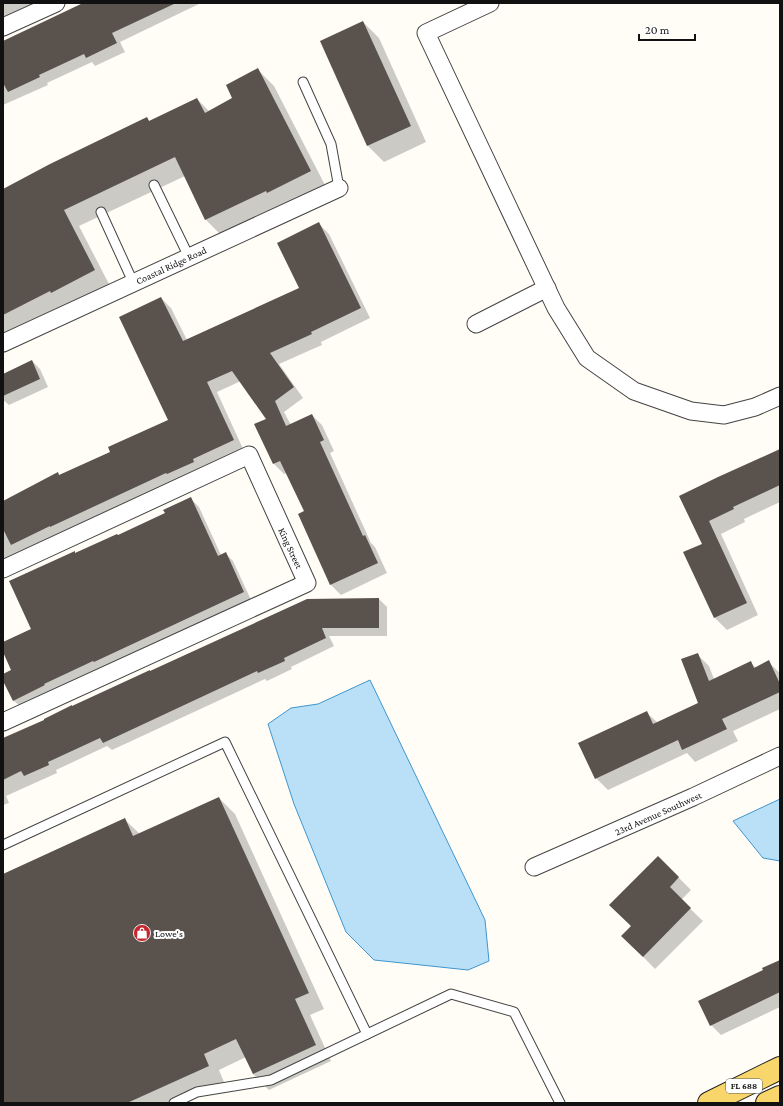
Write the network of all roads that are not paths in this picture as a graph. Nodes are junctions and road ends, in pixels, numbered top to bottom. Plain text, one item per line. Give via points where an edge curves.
1 (56, 3) edge
2 (490, 3) edge
3 (3, 27) edge
4 (303, 82) dead end
5 (154, 184) dead end
6 (339, 188) joint
7 (101, 212) dead end
8 (189, 257) junction
9 (134, 282) junction
10 (547, 288) junction
11 (476, 324) dead end
12 (3, 343) edge
13 (780, 396) edge
14 (3, 569) edge
15 (3, 722) edge
16 (780, 756) edge
17 (3, 844) edge
18 (534, 867) dead end
19 (367, 1034) junction
20 (780, 1068) edge
21 (780, 1097) edge
22 (174, 1103) edge
23 (560, 1103) edge
24 (709, 1103) edge
25 (767, 1103) edge

1 - 3 street
2 - 10 street via 426,33
4 - 6 lane via 331,144
5 - 8 lane
6 - 8 street, Coastal Ridge Road
7 - 9 lane
8 - 9 street, Coastal Ridge Road
9 - 12 street, Coastal Ridge Road
10 - 11 street
10 - 13 street via 556,308 588,358 634,392 691,411 724,416
14 - 15 street, King Street via 249,455 307,582
16 - 18 street, 23rd Avenue Southwest
17 - 19 lane via 226,742
19 - 22 lane via 271,1080 197,1092
19 - 23 lane via 451,994 514,1012
20 - 24 main road, FL 688
21 - 25 main road

